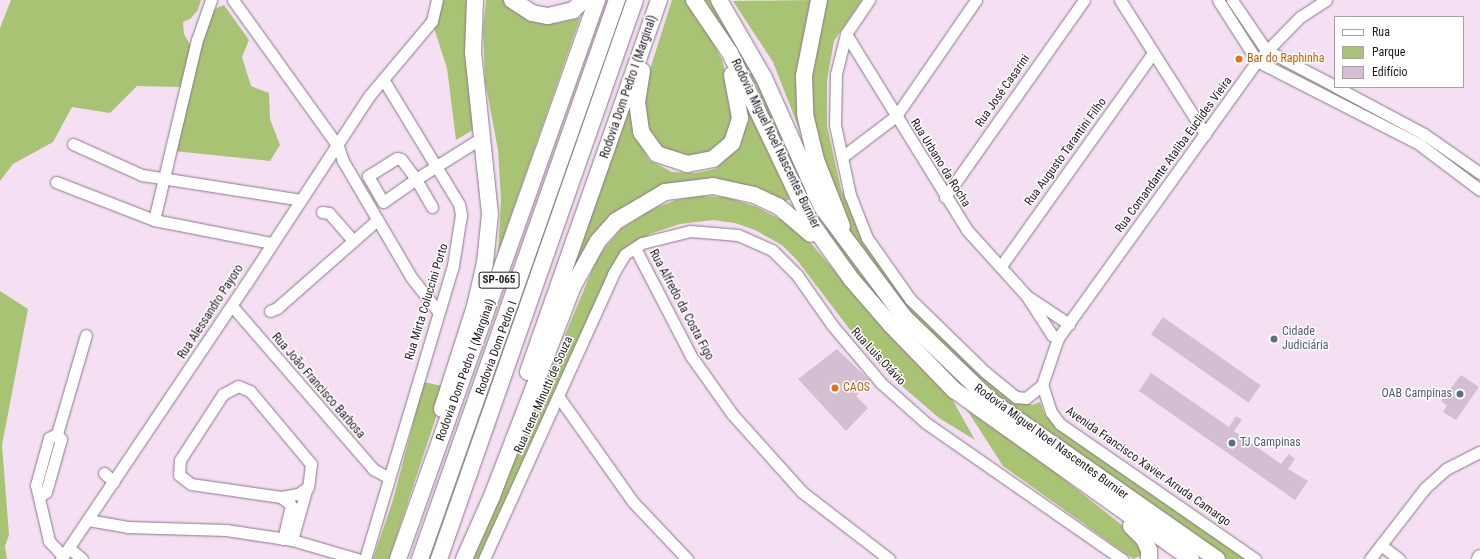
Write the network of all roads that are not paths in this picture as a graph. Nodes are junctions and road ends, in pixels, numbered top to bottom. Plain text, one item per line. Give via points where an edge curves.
1 (211, 0) edge
2 (233, 0) edge
3 (437, 0) edge
4 (475, 0) edge
5 (512, 0) edge
6 (584, 0) edge
7 (597, 0) edge
8 (617, 0) edge
9 (635, 0) edge
10 (659, 0) edge
11 (719, 0) edge
12 (818, 0) edge
13 (869, 0) edge
14 (976, 0) edge
15 (1084, 0) edge
16 (1120, 0) edge
17 (1218, 0) edge
18 (1232, 0) edge
19 (1326, 0) edge
20 (695, 2) edge
21 (646, 34) junction
22 (846, 34) junction
23 (1266, 50) junction
24 (1152, 54) junction
25 (1257, 61) junction
26 (383, 79) junction
27 (1334, 86) edge
28 (1338, 88) edge
29 (896, 116) junction
30 (1205, 134) junction
31 (483, 138) junction
32 (73, 144) dead end
33 (338, 146) junction
34 (842, 157) junction
35 (436, 168) junction
36 (1480, 173) edge
37 (163, 179) junction
38 (56, 182) dead end
39 (1480, 190) edge
40 (945, 197) junction
41 (301, 200) junction
42 (432, 207) dead end
43 (322, 212) dead end
44 (154, 220) junction
45 (377, 220) junction
46 (353, 241) junction
47 (846, 241) junction
48 (271, 243) junction
49 (635, 248) junction
50 (1001, 266) junction
51 (852, 280) junction
52 (1026, 295) junction
53 (232, 306) junction
54 (437, 310) junction
55 (270, 311) dead end
56 (1068, 324) junction
57 (86, 335) dead end
58 (1058, 338) junction
59 (1042, 385) junction
60 (558, 396) junction
61 (1480, 452) edge
62 (104, 473) dead end
63 (389, 478) junction
64 (114, 482) junction
65 (308, 487) junction
66 (281, 497) junction
67 (1109, 503) junction
68 (417, 505) junction
69 (88, 520) junction
70 (288, 539) junction
71 (1381, 545) junction
72 (64, 554) edge
73 (82, 559) edge
74 (356, 559) edge
75 (365, 559) edge
76 (398, 559) edge
77 (420, 559) edge
78 (439, 559) edge
79 (463, 559) edge
80 (484, 559) edge
81 (687, 559) edge
82 (889, 559) edge
83 (1122, 559) edge
84 (1149, 559) edge
85 (1191, 559) edge
86 (1216, 559) edge
87 (1254, 559) edge
88 (1370, 559) edge
89 (1399, 559) edge

1 - 37 street via 197,40
2 - 33 street
3 - 26 street, Rua Alessandro Payoro via 430,23
4 - 31 highway via 473,53
5 - 6 highway via 532,13 548,16 573,10
7 - 68 highway, Rodovia Dom Pedro I (Marginal) / SP-065
8 - 77 highway, Rodovia Dom Pedro I / SP-065
9 - 78 highway, Rodovia Dom Pedro I / SP-065
10 - 21 highway, Rodovia Dom Pedro I (Marginal)
11 - 47 highway, Rodovia Miguel Noel Nascentes Burnier via 764,78 807,179
12 - 47 highway via 804,76 805,114 816,160 841,219
13 - 22 street
14 - 29 street
15 - 40 street, Rua José Casarini
16 - 24 street
17 - 25 street
18 - 23 street
19 - 23 street, Rua Comandante Ataliba Euclides Vieira via 1300,17
20 - 21 highway via 727,59 740,107 737,131 732,143 713,159 687,164 673,162 657,154 645,141 638,120 637,102 648,46
20 - 51 highway, Rodovia Miguel Noel Nascentes Burnier via 730,53 811,223
21 - 79 highway, Rodovia Dom Pedro I (Marginal)
22 - 29 street, Rua Urbano da Rocha
22 - 34 street via 836,74 835,125
23 - 25 street, Rua Comandante Ataliba Euclides Vieira
23 - 27 street
24 - 30 street
24 - 50 street, Rua Augusto Tarantini Filho
25 - 30 street, Rua Comandante Ataliba Euclides Vieira
25 - 39 street via 1419,144
26 - 33 street, Rua Alessandro Payoro
26 - 35 street, Rua Mirta Coluccini Porto
28 - 36 street via 1424,134
29 - 34 street
29 - 40 street, Rua Urbano da Rocha
30 - 56 street, Rua Comandante Ataliba Euclides Vieira
31 - 35 street
31 - 68 highway via 490,214 485,263 475,306 430,447
32 - 37 street via 142,175
33 - 41 street, Rua Alessandro Payoro
33 - 45 street via 343,161
34 - 59 street via 850,195 867,238 910,299 965,355 1016,397 1026,398
35 - 42 street via 416,179
35 - 54 street, Rua Mirta Coluccini Porto via 462,209 459,243
37 - 41 street
37 - 44 street
38 - 44 street
40 - 50 street, Rua Urbano da Rocha via 967,230
41 - 48 street, Rua Alessandro Payoro
43 - 46 street via 329,213
44 - 48 street
45 - 46 street
45 - 54 street via 411,277
46 - 55 street via 277,308
47 - 86 highway, Rodovia Miguel Noel Nascentes Burnier via 904,317 966,379 991,400
48 - 53 street, Rua Alessandro Payoro
49 - 60 street, Rua Irene Minutti de Souza via 625,254 613,274
49 - 82 street, Rua Alfredo da Costa Figo via 691,356 733,415 802,492
49 - 83 street, Rua Luis Otávio via 665,235 690,231 720,231 738,235 772,250 797,275 832,325 868,368 898,398 932,427
50 - 52 street, Rua Urbano da Rocha
51 - 67 highway, Rodovia Miguel Noel Nascentes Burnier via 899,334 954,390
51 - 79 highway via 796,218 754,196 712,186 688,188 665,192 630,211 598,240 573,286 492,496
52 - 56 street, Rua Urbano da Rocha
52 - 58 street, Rua Urbano da Rocha via 1052,335
53 - 63 street, Rua João Francisco Barbosa via 373,469
53 - 64 street, Rua Alessandro Payoro
54 - 63 street, Rua Mirta Coluccini Porto
56 - 58 street, Rua Comandante Ataliba Euclides Vieira
57 - 72 street via 57,434 61,439 46,492 40,496 49,541
58 - 59 street, Rua Comandante Ataliba Euclides Vieira
59 - 87 street, Avenida Francisco Xavier Arruda Camargo via 1051,412 1060,424
60 - 80 street, Rua Irene Minutti de Souza
60 - 81 street via 633,502
61 - 71 street via 1446,469 1425,488
62 - 64 street
63 - 75 street, Rua Mirta Coluccini Porto
64 - 69 street, Rua Alessandro Payoro
65 - 66 street via 298,494
65 - 66 street via 312,473 306,456 250,391 238,386 232,387 223,394 180,460 179,475 191,484
65 - 70 street
66 - 70 street via 291,505
67 - 84 highway via 1144,539 1149,550
67 - 85 highway, Rodovia Miguel Noel Nascentes Burnier
68 - 76 highway, Rodovia Dom Pedro I (Marginal) / SP-065
69 - 70 street via 127,527 226,530
69 - 72 street, Rua Alessandro Payoro
70 - 74 street
71 - 88 street
71 - 89 street
72 - 73 street

